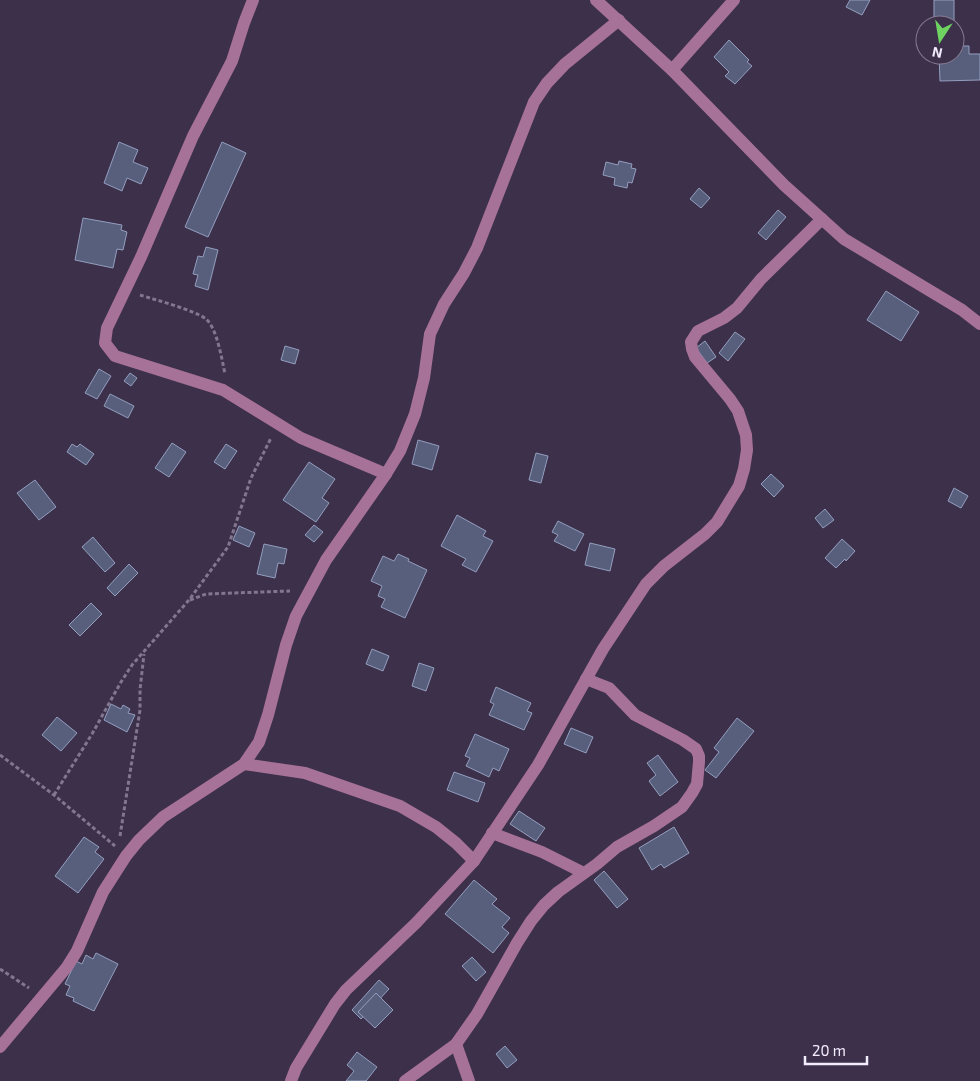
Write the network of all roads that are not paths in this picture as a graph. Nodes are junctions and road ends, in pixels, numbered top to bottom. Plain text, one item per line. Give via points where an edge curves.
1 (253, 0) edge
2 (596, 0) edge
3 (734, 0) edge
4 (619, 20) junction
5 (672, 70) junction
6 (822, 219) junction
7 (980, 324) edge
8 (386, 474) junction
9 (586, 679) junction
10 (244, 764) junction
11 (492, 833) junction
12 (474, 861) junction
13 (584, 873) junction
14 (456, 1044) junction
15 (0, 1047) edge
16 (291, 1081) edge
17 (405, 1081) edge
18 (469, 1081) edge

1 - 8 street via 232,61 193,136 107,328 105,343 114,356 223,390 301,438
2 - 4 street
3 - 5 street
4 - 5 street
4 - 8 street via 565,64 534,102 477,248 430,334 415,414 400,451
5 - 6 street via 784,185
6 - 7 street via 844,239
6 - 9 street via 761,279 737,308 694,336 691,342 695,357 738,411 746,435 747,450 739,486 717,522 646,584
8 - 10 street via 326,560 296,616 259,742
9 - 11 street via 538,765
9 - 13 street via 611,690 635,715 693,747 699,762 697,784 682,807 616,847
10 - 12 street via 305,773 400,806 436,827
10 - 15 street via 163,817 139,840 103,892 67,967
11 - 12 street
11 - 13 street via 542,852
12 - 16 street via 334,1004
13 - 14 street via 558,892 531,920 478,1014
14 - 17 street
14 - 18 street

